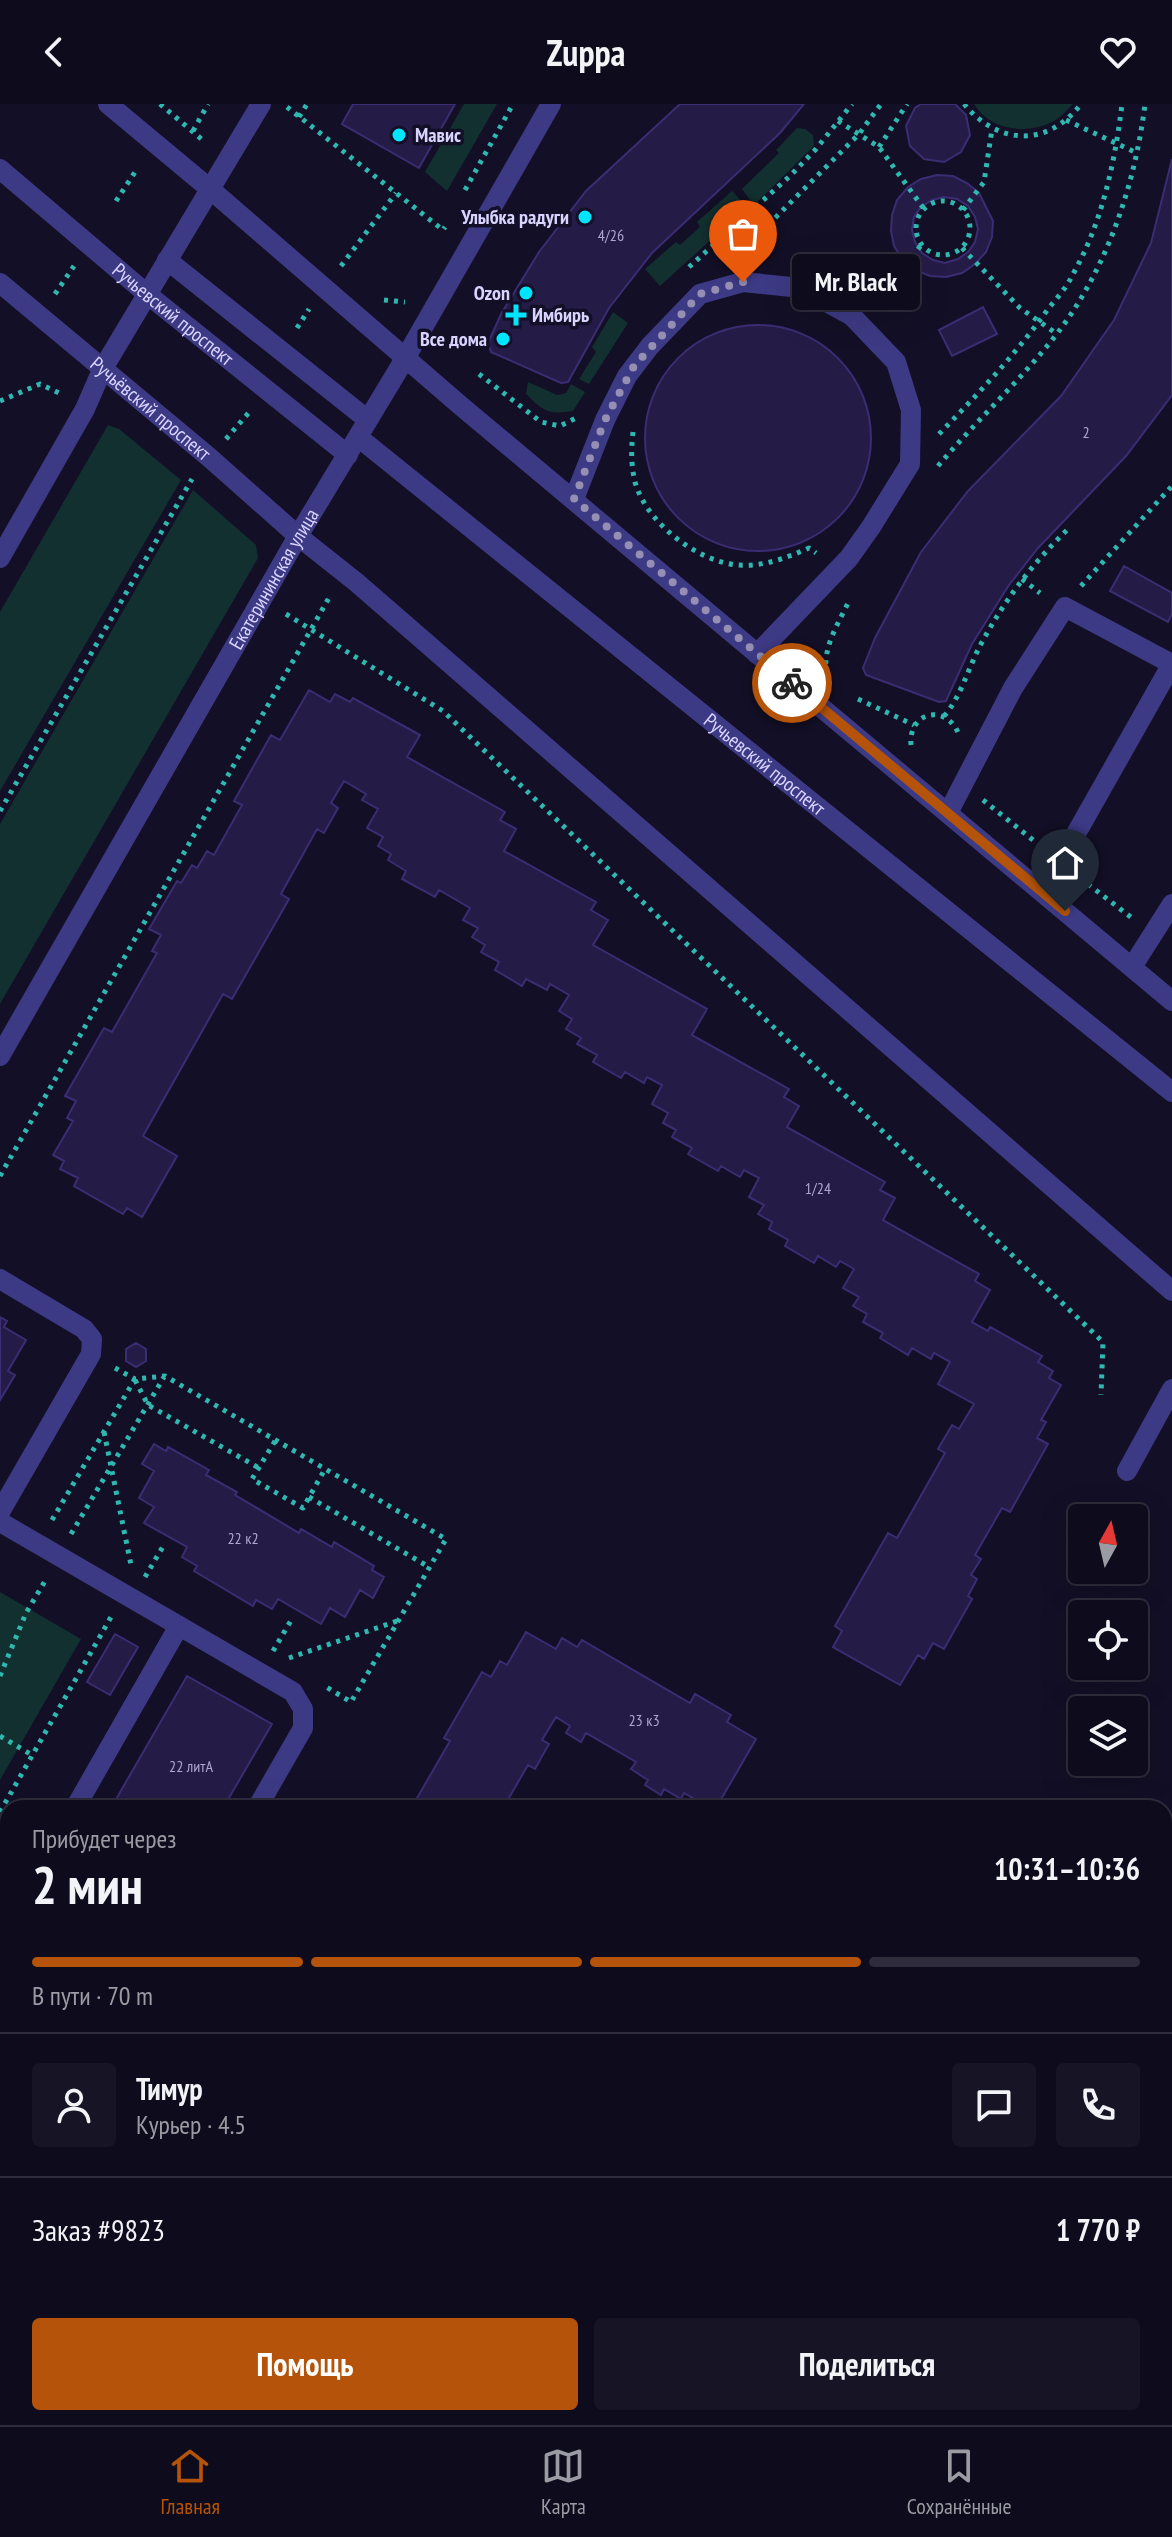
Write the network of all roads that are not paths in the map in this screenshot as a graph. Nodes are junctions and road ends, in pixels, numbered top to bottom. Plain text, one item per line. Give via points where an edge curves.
1 (108, 104) edge
2 (261, 104) edge
3 (551, 104) edge
4 (0, 169) edge
5 (210, 189) junction
6 (167, 260) junction
7 (0, 283) edge
8 (147, 294) junction
9 (406, 357) junction
10 (102, 370) junction
11 (358, 437) junction
12 (574, 499) junction
13 (298, 536) junction
14 (0, 558) edge
15 (757, 654) junction
16 (1172, 664) edge
17 (948, 813) junction
18 (1043, 892) junction
19 (1172, 904) edge
20 (1132, 967) junction
21 (1172, 1001) edge
22 (0, 1056) edge
23 (1172, 1092) edge
24 (0, 1279) edge
25 (1172, 1291) edge
26 (1172, 1389) edge
27 (1127, 1471) dead end
28 (0, 1512) edge
29 (0, 1522) edge
30 (179, 1626) junction
31 (80, 1800) edge
32 (262, 1800) edge

1 - 5 street
2 - 5 street
3 - 9 street, Екатерининская улица
4 - 8 street, Ручьевский проспект
5 - 6 street
5 - 9 street
6 - 8 street
6 - 11 street, Ручьевский проспект
7 - 10 street, Ручьёвский проспект
8 - 10 street
8 - 11 street, Ручьевский проспект
9 - 11 street, Екатерининская улица
9 - 12 street
10 - 13 street, Ручьёвский проспект
10 - 14 street
11 - 13 street, Екатерининская улица
11 - 23 street, Ручьевский проспект
12 - 15 street
12 - 15 street via 627,376 700,294 743,282 801,288 863,325 896,362 911,410 910,464 838,569
13 - 22 street, Екатерининская улица
13 - 25 street, Ручьёвский проспект
15 - 17 street
16 - 17 street via 1065,607 1013,688
16 - 18 street
17 - 18 street
18 - 20 street
19 - 20 street
20 - 21 street
24 - 28 street via 84,1329 92,1339 91,1354
26 - 27 street
29 - 30 street
30 - 31 street
30 - 32 street via 293,1692 303,1709 303,1728

